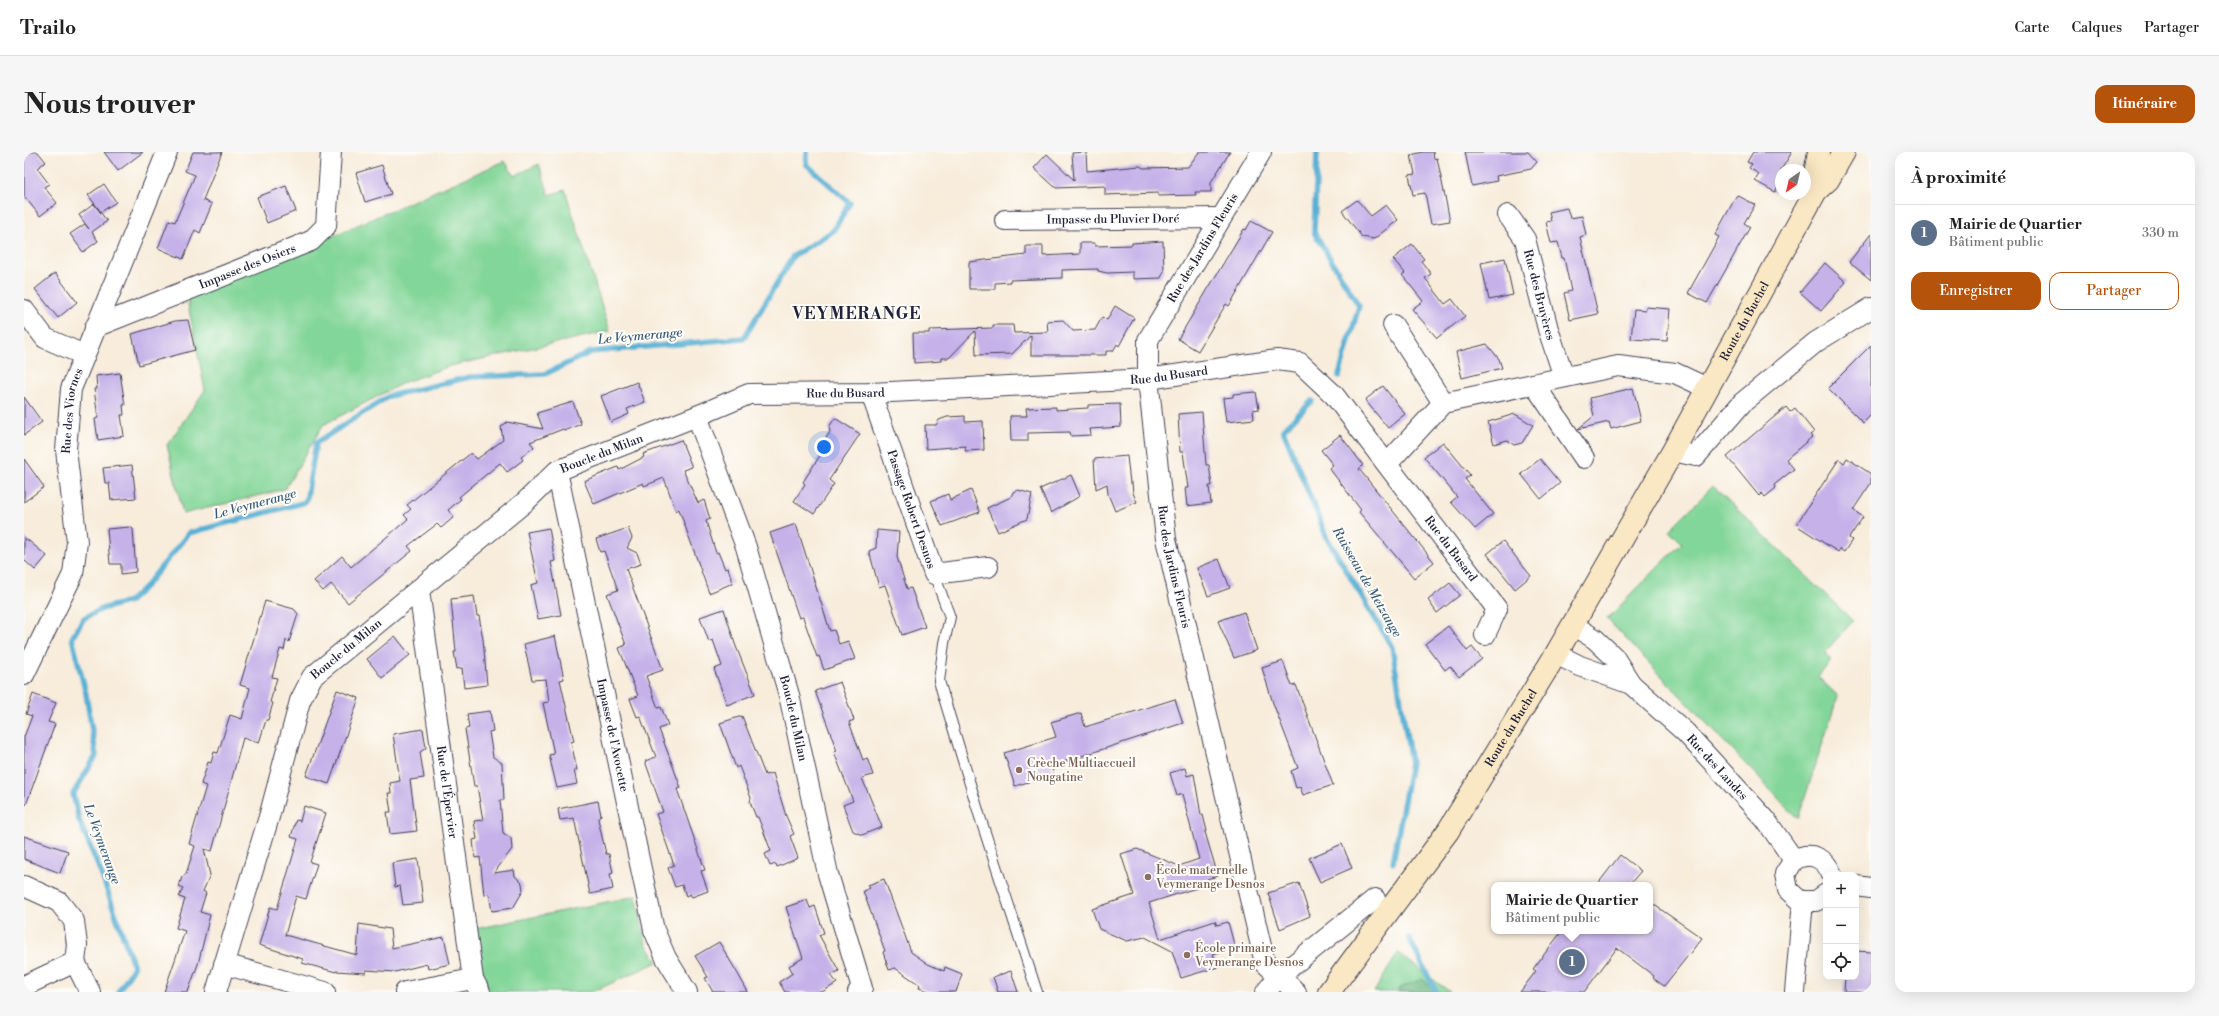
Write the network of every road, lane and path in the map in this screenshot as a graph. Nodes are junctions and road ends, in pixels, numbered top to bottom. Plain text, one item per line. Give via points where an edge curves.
1 (167, 152) edge
2 (331, 152) edge
3 (1261, 152) edge
4 (1820, 152) edge
5 (1844, 152) edge
6 (1816, 191) junction
7 (1508, 215) dead end
8 (1221, 218) junction
9 (1006, 220) dead end
10 (1871, 308) edge
11 (24, 310) edge
12 (1392, 325) dead end
13 (95, 327) junction
14 (84, 355) junction
15 (1564, 377) junction
16 (1148, 379) junction
17 (1534, 384) junction
18 (1707, 388) junction
19 (871, 394) junction
20 (1442, 403) junction
21 (697, 416) junction
22 (1673, 451) junction
23 (1584, 458) dead end
24 (1387, 464) junction
25 (557, 471) junction
26 (988, 567) dead end
27 (934, 574) junction
28 (418, 590) junction
29 (1572, 625) junction
30 (1485, 635) dead end
31 (1556, 654) junction
32 (24, 675) edge
33 (1631, 684) junction
34 (1794, 860) junction
35 (1831, 872) edge
36 (24, 886) edge
37 (1859, 886) edge
38 (1871, 888) edge
39 (1823, 896) edge
40 (1375, 899) dead end
41 (1804, 901) junction
42 (75, 962) junction
43 (224, 964) junction
44 (1272, 985) edge
45 (24, 986) edge
46 (477, 986) edge
47 (864, 991) edge
48 (90, 992) edge
49 (216, 992) edge
50 (325, 992) edge
51 (405, 992) edge
52 (686, 992) edge
53 (1038, 992) edge
54 (1296, 992) edge
55 (1329, 992) edge
56 (1795, 992) edge

1 - 13 street, Rue des Viornes
2 - 13 street, Impasse des Osiers via 326,226 311,241
3 - 8 street, Rue des Jardins Fleuris
4 - 6 main road, Route du Buchel via 1815,174
5 - 6 main road, Route du Buchel via 1828,180
6 - 18 main road, Route du Buchel
7 - 15 street, Rue des Bruyères via 1525,239 1548,329
8 - 9 street, Impasse du Pluvier Doré
8 - 16 street, Rue des Jardins Fleuris via 1148,340
10 - 22 street via 1816,342 1742,403 1696,456
11 - 14 street via 45,338
12 - 20 street
13 - 14 street, Rue des Viornes
14 - 32 street, Rue des Viornes via 71,389 66,450 78,542 73,574
15 - 17 street
15 - 18 street via 1618,366 1675,373
16 - 19 street, Rue du Busard
16 - 24 street, Rue du Busard via 1277,360 1300,363 1334,395
16 - 44 street, Rue des Jardins Fleuris via 1166,539
17 - 20 street
17 - 23 street
18 - 22 main road, Route du Buchel
19 - 21 street, Rue du Busard via 749,394
19 - 27 street, Passage Robert Desnos
20 - 24 street
21 - 25 street, Boucle du Milan
21 - 47 street, Boucle du Milan via 746,547 787,688 828,874
22 - 29 main road, Route du Buchel
24 - 30 street, Rue du Busard via 1497,609
25 - 28 street, Boucle du Milan via 525,502
25 - 52 street, Impasse de l'Avocette via 654,930 666,958
26 - 27 street, Passage Robert Desnos
27 - 53 lane via 950,617 939,681 980,817
28 - 43 street, Boucle du Milan via 312,677 300,701 269,817
28 - 46 street, Rue de l'Épervier
29 - 31 main road, Route du Buchel
29 - 33 street, Rue des Landes via 1595,639 1614,657
31 - 33 street, Rue des Landes via 1580,666
31 - 55 main road, Route du Buchel via 1448,831
33 - 34 street, Rue des Landes via 1685,732 1765,818
34 - 35 street via 1801,856 1817,857 1829,867
34 - 41 street via 1785,874 1785,882 1793,896
36 - 42 street via 60,902 74,921 77,945
37 - 38 street
39 - 41 street via 1816,901
40 - 44 street
41 - 56 street
42 - 45 street
42 - 48 street
43 - 49 street, Boucle du Milan
43 - 50 street
44 - 54 street, Rue des Jardins Fleuris
46 - 51 street

